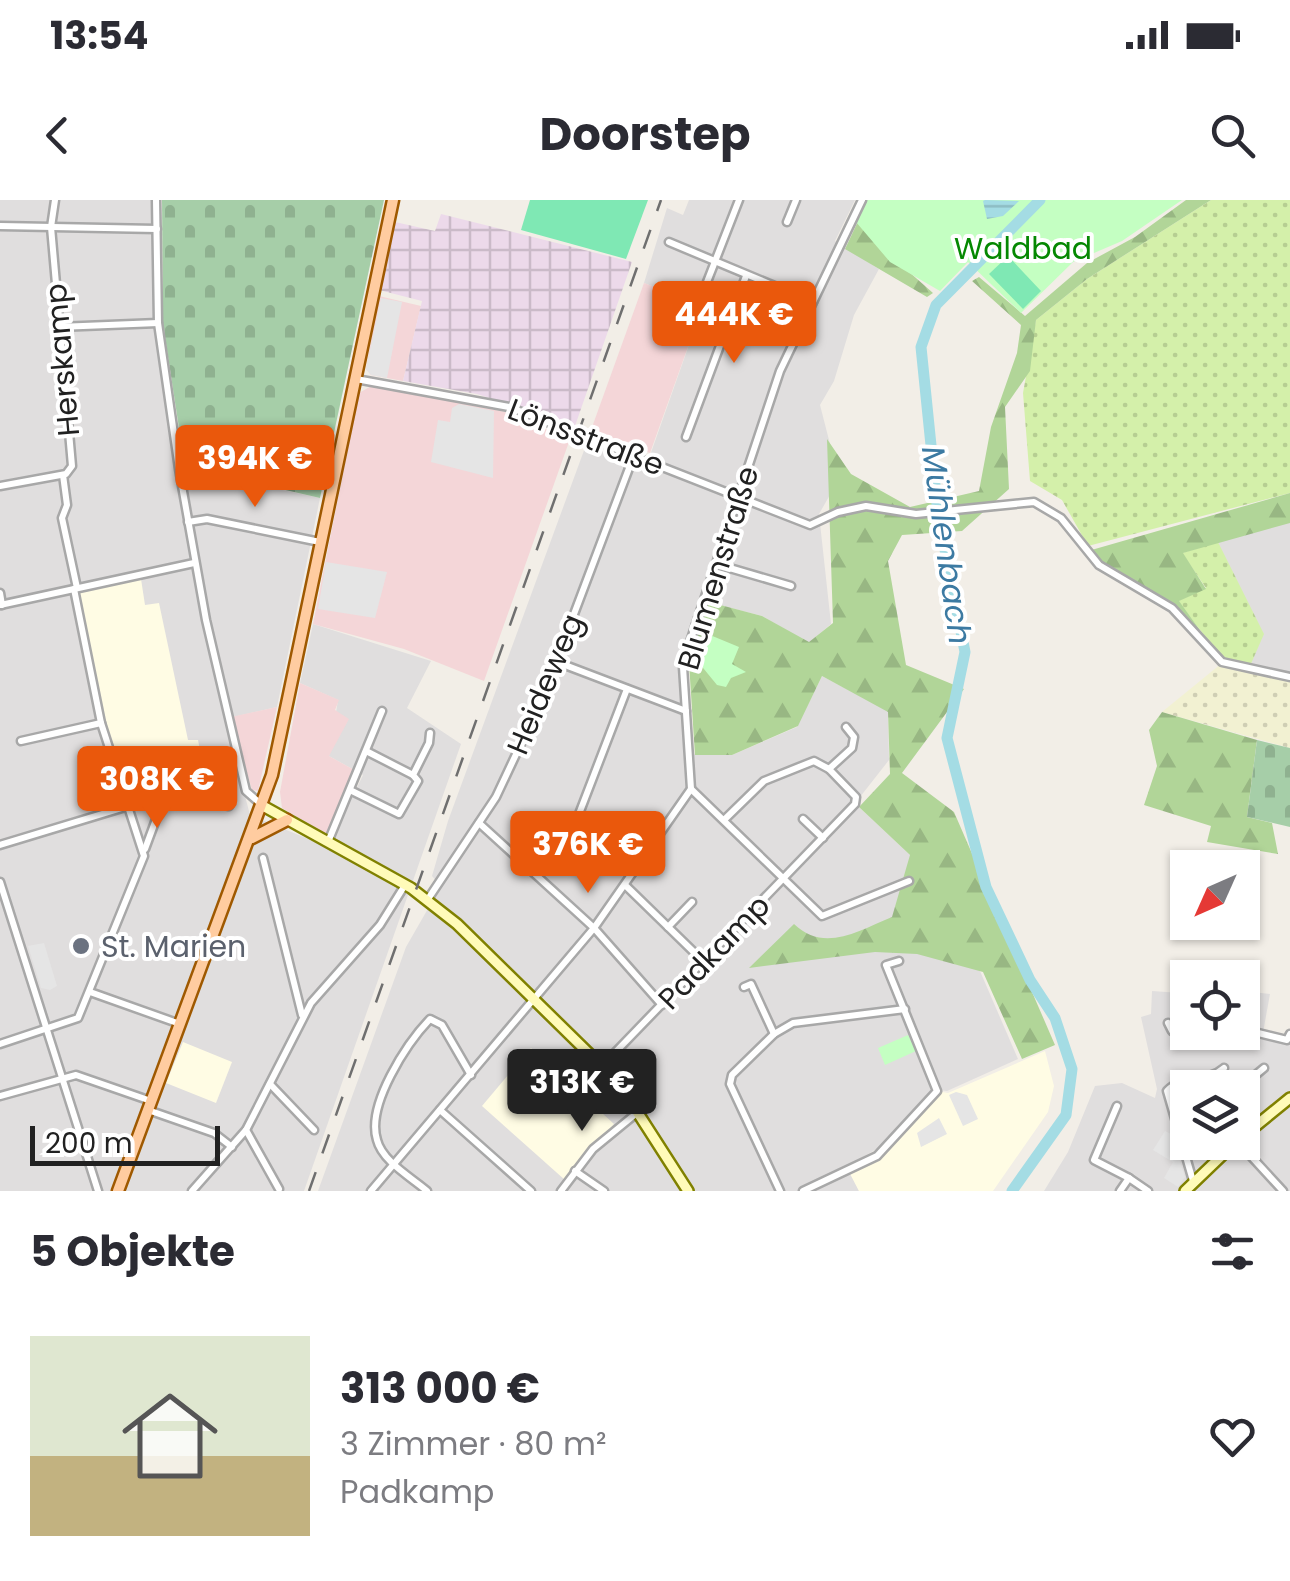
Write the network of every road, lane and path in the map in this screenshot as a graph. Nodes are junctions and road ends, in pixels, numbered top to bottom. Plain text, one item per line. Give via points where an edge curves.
1 (55, 200) edge
2 (156, 200) edge
3 (392, 200) edge
4 (739, 200) edge
5 (796, 200) edge
6 (862, 200) edge
7 (786, 222) dead end
8 (0, 226) edge
9 (51, 228) junction
10 (156, 230) junction
11 (669, 242) dead end
12 (716, 263) junction
13 (746, 276) junction
14 (708, 282) dead end
15 (813, 302) junction
16 (158, 323) junction
17 (58, 327) junction
18 (354, 379) junction
19 (686, 437) dead end
20 (634, 455) junction
21 (62, 475) junction
22 (0, 486) edge
23 (738, 496) junction
24 (188, 522) junction
25 (320, 542) junction
26 (194, 563) junction
27 (716, 564) junction
28 (791, 586) dead end
29 (75, 588) junction
30 (0, 594) edge
31 (1, 605) edge
32 (557, 662) junction
33 (1290, 676) edge
34 (627, 689) junction
35 (382, 711) dead end
36 (686, 711) junction
37 (101, 723) junction
38 (846, 727) dead end
39 (430, 733) dead end
40 (21, 741) dead end
41 (368, 752) junction
42 (829, 769) junction
43 (412, 775) junction
44 (691, 789) junction
45 (352, 791) junction
46 (165, 795) junction
47 (128, 804) junction
48 (229, 806) dead end
49 (262, 806) junction
50 (803, 819) dead end
51 (287, 820) junction
52 (724, 820) junction
53 (478, 822) junction
54 (823, 838) junction
55 (252, 839) junction
56 (328, 843) junction
57 (0, 845) edge
58 (144, 850) junction
59 (263, 858) dead end
60 (538, 874) junction
61 (784, 880) junction
62 (909, 881) dead end
63 (0, 882) edge
64 (405, 885) junction
65 (625, 885) junction
66 (428, 899) junction
67 (692, 902) dead end
68 (668, 927) junction
69 (594, 928) junction
70 (899, 961) dead end
71 (704, 962) junction
72 (744, 986) dead end
73 (90, 992) junction
74 (537, 999) junction
75 (662, 1006) junction
76 (905, 1009) junction
77 (302, 1016) junction
78 (1168, 1023) dead end
79 (181, 1024) junction
80 (1170, 1026) edge
81 (48, 1030) junction
82 (1260, 1033) edge
83 (774, 1034) junction
84 (1290, 1034) edge
85 (0, 1044) edge
86 (603, 1065) junction
87 (1264, 1068) dead end
88 (1260, 1071) edge
89 (471, 1075) junction
90 (63, 1077) junction
91 (270, 1084) junction
92 (0, 1096) edge
93 (1290, 1098) edge
94 (149, 1106) junction
95 (1117, 1106) dead end
96 (440, 1110) junction
97 (639, 1111) junction
98 (1260, 1123) edge
99 (246, 1130) junction
100 (314, 1130) dead end
101 (232, 1147) junction
102 (1186, 1160) edge
103 (1217, 1160) edge
104 (1256, 1160) edge
105 (395, 1163) junction
106 (575, 1171) junction
107 (1129, 1178) junction
108 (1193, 1181) junction
109 (820, 1188) edge
110 (280, 1189) edge
111 (98, 1191) edge
112 (118, 1191) edge
113 (192, 1191) edge
114 (371, 1191) edge
115 (428, 1191) edge
116 (531, 1191) edge
117 (561, 1191) edge
118 (604, 1191) edge
119 (688, 1191) edge
120 (780, 1191) edge
121 (803, 1191) edge
122 (1120, 1191) edge
123 (1148, 1191) edge
124 (1185, 1191) edge
125 (1283, 1191) edge

1 - 9 street, Herskamp
2 - 10 street
3 - 18 main road
4 - 12 street
5 - 7 street
6 - 15 street, Blumenstraße
8 - 9 street
9 - 10 street
9 - 17 street, Herskamp
10 - 16 street
11 - 12 street
12 - 13 street
12 - 14 street
13 - 15 street
13 - 19 street
15 - 23 street, Blumenstraße via 780,372
16 - 17 street
16 - 24 street
17 - 21 street, Herskamp via 72,466
18 - 20 street, Lönsstraße via 489,401
18 - 25 main road
20 - 23 street, Lönsstraße
20 - 32 street, Heideweg
21 - 22 street, Herskamp
21 - 29 street
23 - 27 street, Blumenstraße
23 - 33 street, Lönsstraße via 810,525 866,506 916,514 1022,500 1048,508 1091,558 1164,601 1222,662
24 - 25 street via 207,519
24 - 26 street
25 - 49 main road
26 - 29 street
26 - 49 street via 246,791
27 - 28 street
27 - 36 street, Blumenstraße via 683,667
29 - 31 street
29 - 37 street
30 - 31 street
32 - 34 street
32 - 53 street, Heideweg via 496,797
34 - 36 street
34 - 60 street via 574,827
35 - 41 street
36 - 44 street, Blumenstraße
37 - 40 street
37 - 47 street
38 - 42 street via 852,748
39 - 43 street
41 - 43 street
41 - 45 street
42 - 52 street via 804,762 764,781
42 - 54 street, Padkamp via 854,793 856,804
43 - 45 street via 416,788 399,814
44 - 52 street
44 - 65 street
45 - 56 street
46 - 47 street
46 - 48 street
46 - 58 street
47 - 57 street
47 - 58 street
49 - 51 street
49 - 55 main road
50 - 54 street
51 - 55 main road
51 - 56 street
52 - 61 street
53 - 60 street
53 - 66 street, Heideweg
54 - 61 street, Padkamp
55 - 79 main road
56 - 64 street
58 - 73 street
59 - 77 street
60 - 69 street
61 - 62 street via 822,916
61 - 71 street, Padkamp
63 - 81 street
64 - 66 street
64 - 77 street via 380,925
65 - 68 street
65 - 69 street
66 - 74 street
67 - 68 street
68 - 71 street
69 - 74 street
69 - 75 street
70 - 76 street via 886,965
71 - 75 street, Padkamp
72 - 83 street via 751,984
73 - 79 street
73 - 81 street via 78,1018
74 - 86 street
74 - 89 street
75 - 86 street, Padkamp
76 - 83 street via 794,1023
76 - 109 street via 937,1091 888,1148
77 - 91 street
78 - 80 street
79 - 94 main road
81 - 85 street
81 - 90 street
82 - 84 street via 1287,1040
83 - 120 street via 730,1084
86 - 97 street
87 - 88 street
89 - 96 street
89 - 105 street via 442,1025 430,1019 394,1069 377,1117 376,1141
90 - 92 street
90 - 94 street via 76,1076
90 - 111 street
91 - 99 street
91 - 100 street
93 - 98 street
94 - 101 street
94 - 112 main road
95 - 107 street via 1094,1160
96 - 105 street
96 - 116 street
97 - 106 street via 606,1135
97 - 119 street
99 - 101 street
99 - 110 street
101 - 113 street
102 - 108 street
103 - 108 street
104 - 125 street
105 - 114 street
105 - 115 street
106 - 117 street
106 - 118 street
107 - 122 street
107 - 123 street
108 - 124 street
109 - 121 street

